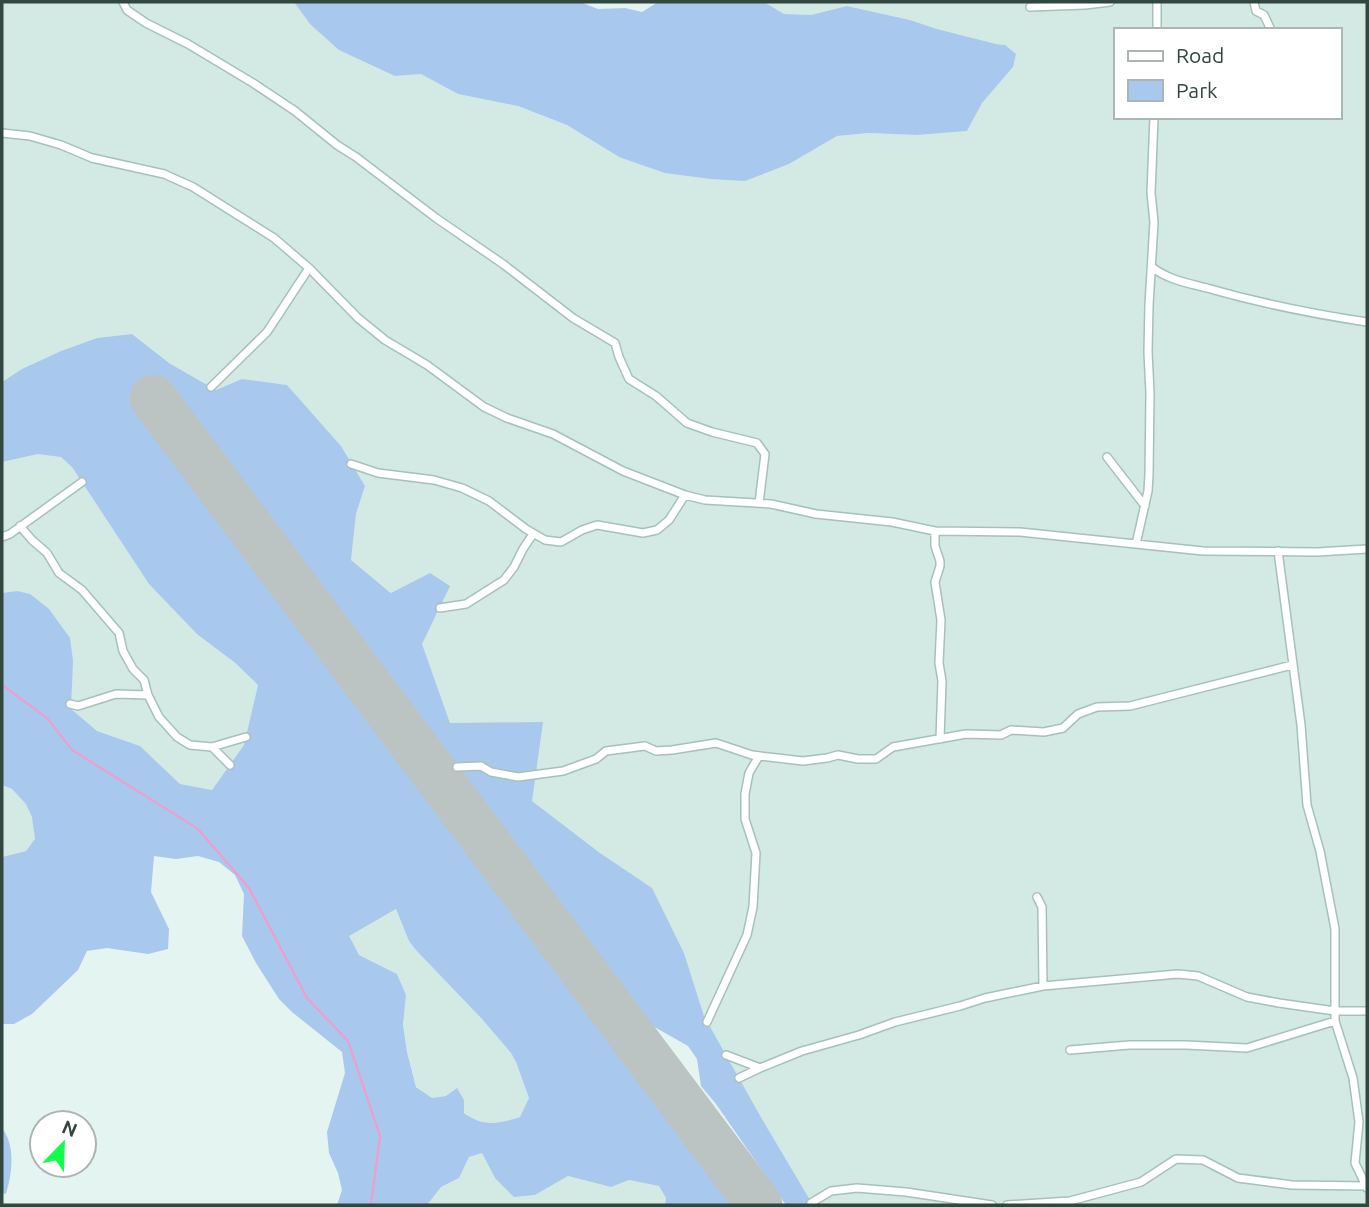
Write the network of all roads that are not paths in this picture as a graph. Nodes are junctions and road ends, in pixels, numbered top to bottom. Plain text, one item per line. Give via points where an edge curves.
1 (123, 2) edge
2 (1110, 2) edge
3 (1157, 2) edge
4 (1254, 2) edge
5 (1030, 7) dead end
6 (1157, 28) edge
7 (1270, 28) edge
8 (1154, 119) edge
9 (2, 133) edge
10 (1152, 267) junction
11 (309, 268) junction
12 (1367, 322) edge
13 (211, 387) dead end
14 (1108, 457) dead end
15 (351, 464) dead end
16 (82, 482) dead end
17 (685, 495) junction
18 (760, 503) junction
19 (1145, 506) junction
20 (20, 526) junction
21 (935, 530) junction
22 (533, 534) junction
23 (2, 537) edge
24 (1136, 544) junction
25 (1367, 549) edge
26 (1278, 551) junction
27 (440, 608) dead end
28 (1292, 665) junction
29 (148, 695) junction
30 (70, 704) dead end
31 (246, 737) dead end
32 (940, 739) junction
33 (212, 747) junction
34 (759, 756) junction
35 (230, 765) dead end
36 (457, 767) dead end
37 (1037, 897) dead end
38 (1044, 986) junction
39 (1335, 1011) junction
40 (1367, 1011) edge
41 (1335, 1021) junction
42 (707, 1022) dead end
43 (1070, 1051) dead end
44 (726, 1055) dead end
45 (760, 1068) junction
46 (738, 1078) dead end
47 (1367, 1187) edge
48 (811, 1203) dead end
49 (992, 1205) edge
50 (1007, 1205) edge

1 - 18 street via 146,23 284,104 573,318 615,343 629,379 687,423 757,443 765,454
2 - 5 street
3 - 6 street
4 - 7 street
8 - 10 street
9 - 11 street via 30,136 92,158 164,174 274,238
10 - 12 street via 1172,279 1228,294
10 - 19 street via 1150,455
11 - 13 street via 267,332
11 - 17 street via 385,340 484,407
14 - 19 street
15 - 22 street via 462,488 489,501
16 - 20 street
17 - 18 street
17 - 22 street via 657,530 643,533 597,526 561,542
18 - 21 street
19 - 24 street
20 - 23 street
20 - 29 street via 119,633
21 - 24 street
21 - 32 street via 940,566 934,582 941,620
22 - 27 street via 504,580 466,604
24 - 26 street via 1203,551
25 - 26 street
26 - 28 street
28 - 32 street via 1130,706 1097,707 1063,728 1044,732 1011,730 1001,735
28 - 39 street via 1307,805 1335,929
29 - 30 street via 116,694 78,706
29 - 33 street via 177,737 190,745
31 - 33 street
32 - 34 street via 893,747 876,759 838,755 803,761
33 - 35 street
34 - 36 street via 716,743 672,750 645,746 606,751 563,771 517,777 481,766
34 - 42 street via 745,794 745,819 756,853 753,907 747,935
37 - 38 street via 1042,907
38 - 39 street via 1178,974 1198,976 1247,997
38 - 45 street via 895,1022
39 - 40 street
39 - 41 street
41 - 43 street via 1247,1048 1140,1045
41 - 47 street via 1353,1078 1359,1122 1355,1163
44 - 45 street
45 - 46 street
47 - 50 street via 1238,1178 1203,1160 1176,1159 1141,1182 1070,1201
48 - 49 street via 831,1191 857,1188

